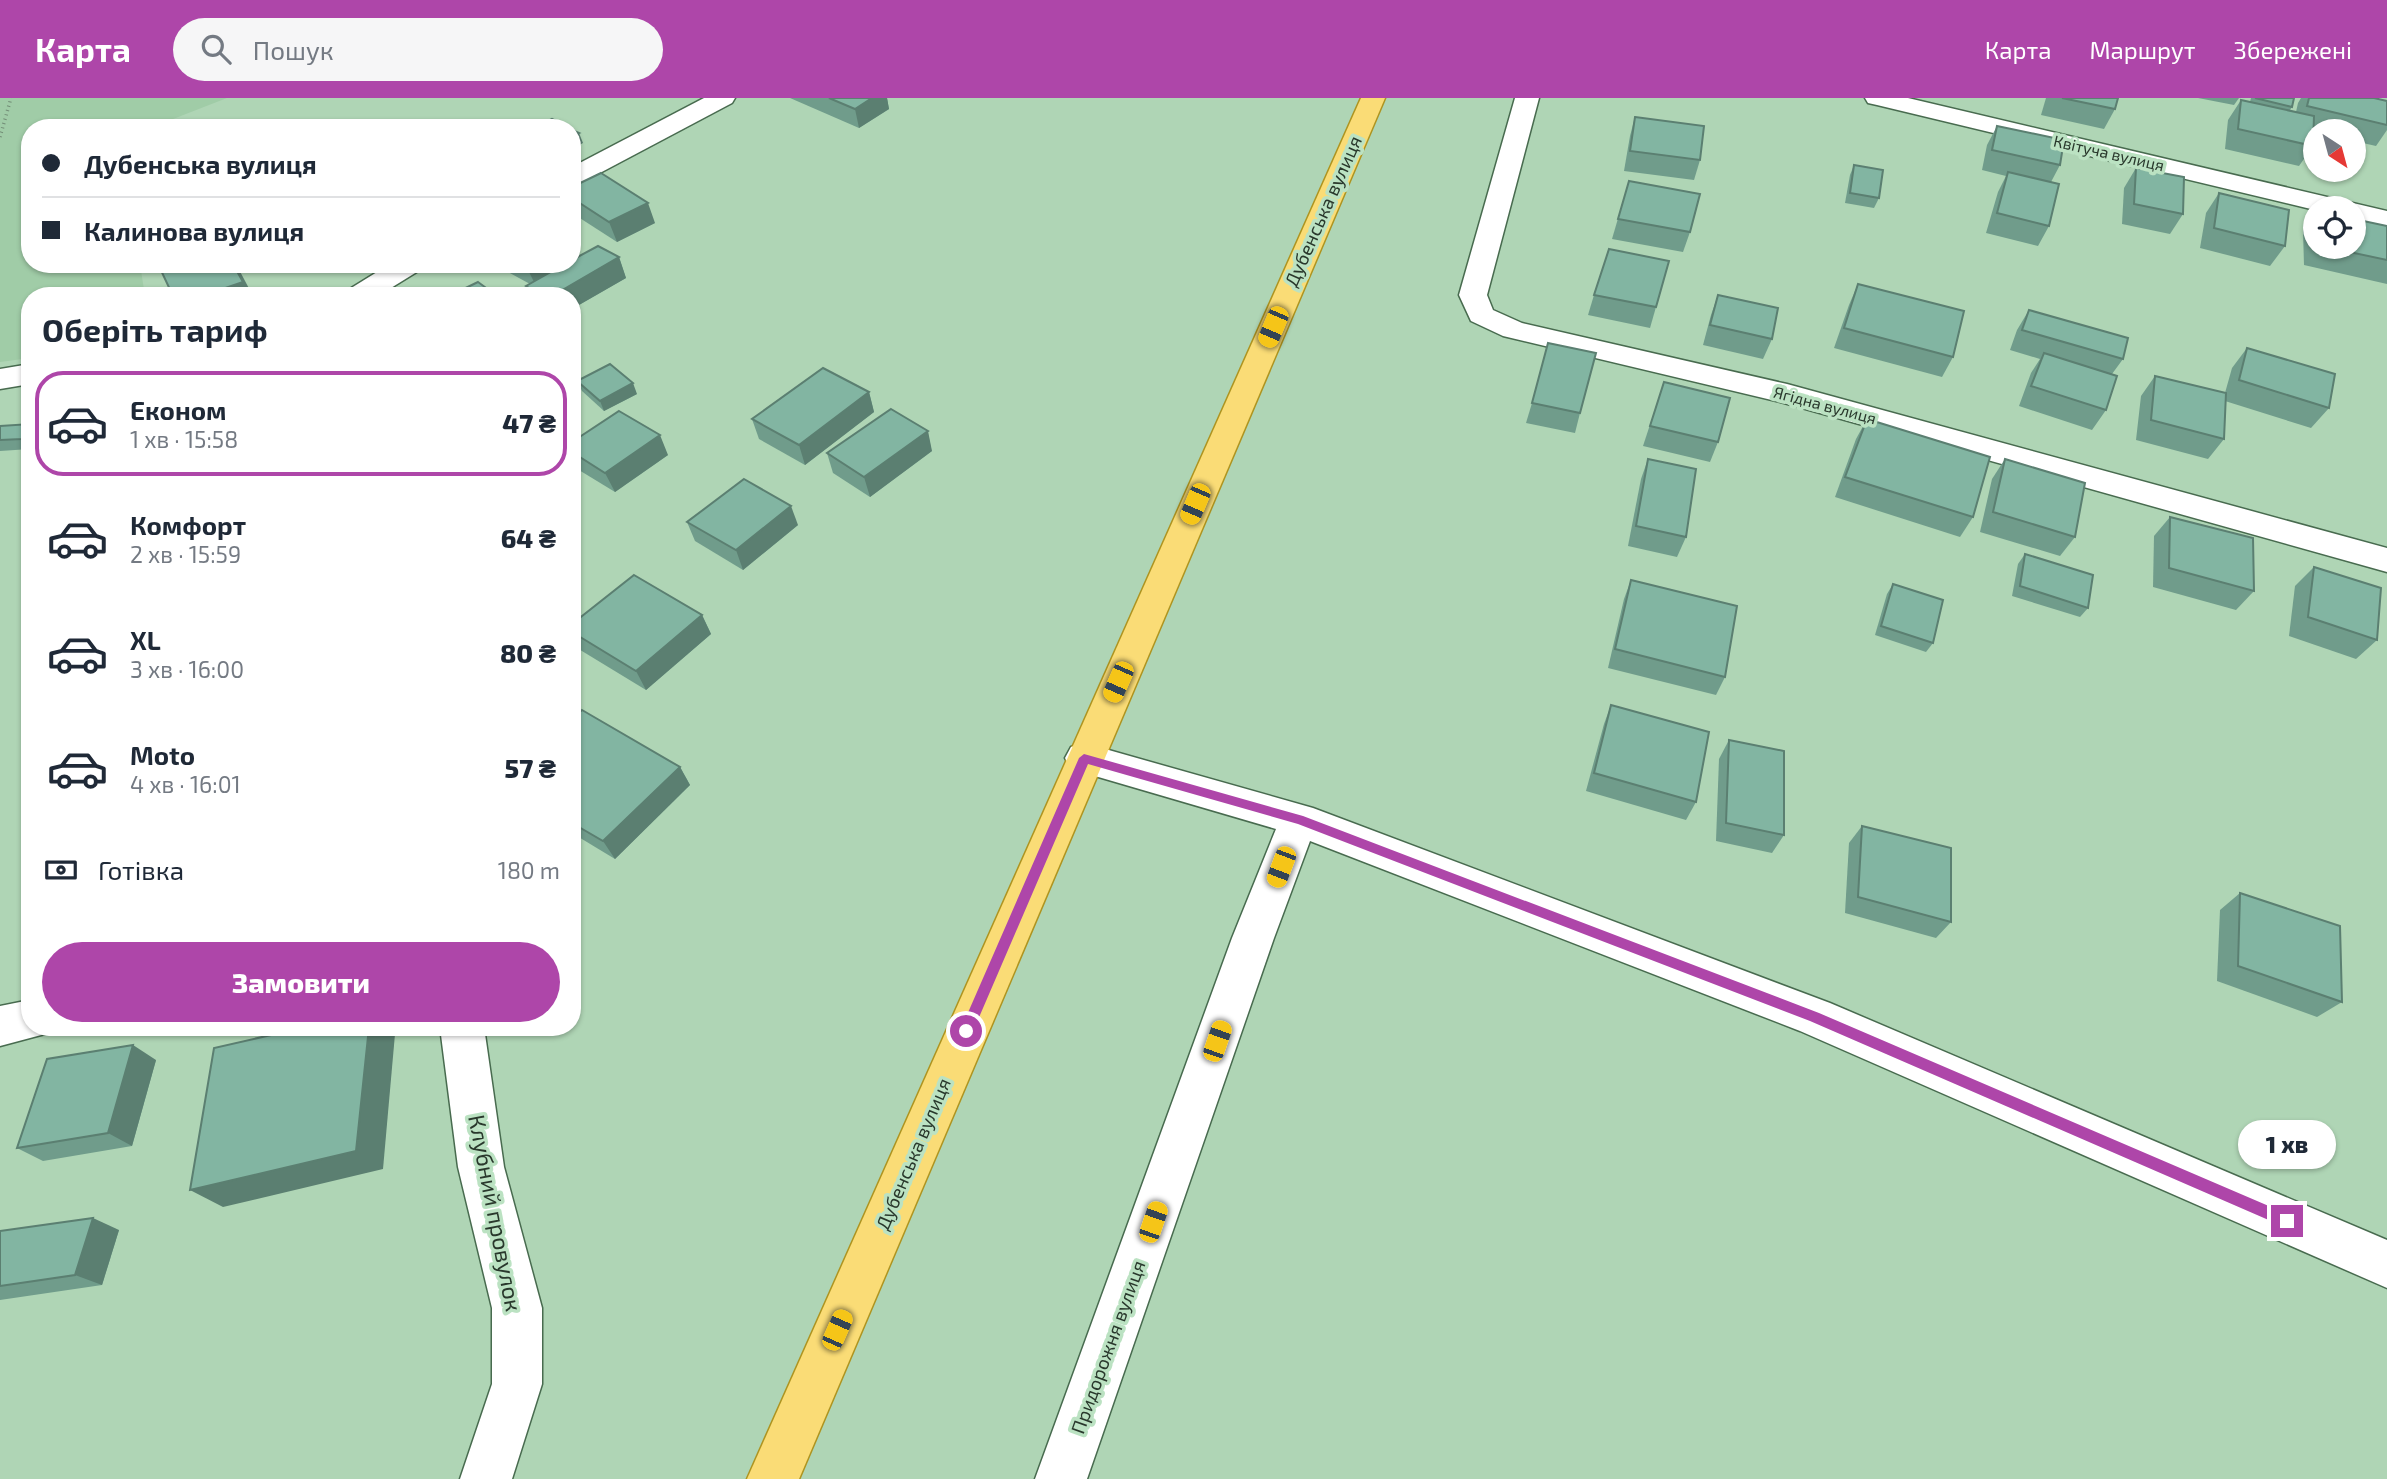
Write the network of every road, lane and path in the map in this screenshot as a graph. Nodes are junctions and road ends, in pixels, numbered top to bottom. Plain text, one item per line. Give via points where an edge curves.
1 (11, 98) edge
2 (723, 98) edge
3 (1373, 98) edge
4 (1527, 98) edge
5 (1877, 98) edge
6 (0, 137) edge
7 (581, 172) edge
8 (2303, 199) edge
9 (2366, 214) edge
10 (2387, 219) edge
11 (395, 273) edge
12 (373, 287) edge
13 (21, 376) edge
14 (0, 379) edge
15 (2387, 560) edge
16 (1084, 758) junction
17 (1299, 820) junction
18 (21, 1022) edge
19 (0, 1027) edge
20 (463, 1036) edge
21 (2387, 1264) edge
22 (486, 1479) edge
23 (773, 1479) edge
24 (1061, 1479) edge

1 - 6 path
2 - 7 street
3 - 16 main road, Дубенська вулиця
4 - 15 street, Ягідна вулиця via 1472,295 1480,315 1513,330 1787,394
5 - 8 street, Квітуча вулиця
9 - 10 street
11 - 12 street
13 - 14 street
16 - 17 street
16 - 23 main road, Дубенська вулиця
17 - 21 street via 1815,1017
17 - 24 street, Придорожня вулиця
18 - 19 street
20 - 22 street, Клубний провулок via 481,1167 517,1308 517,1384

